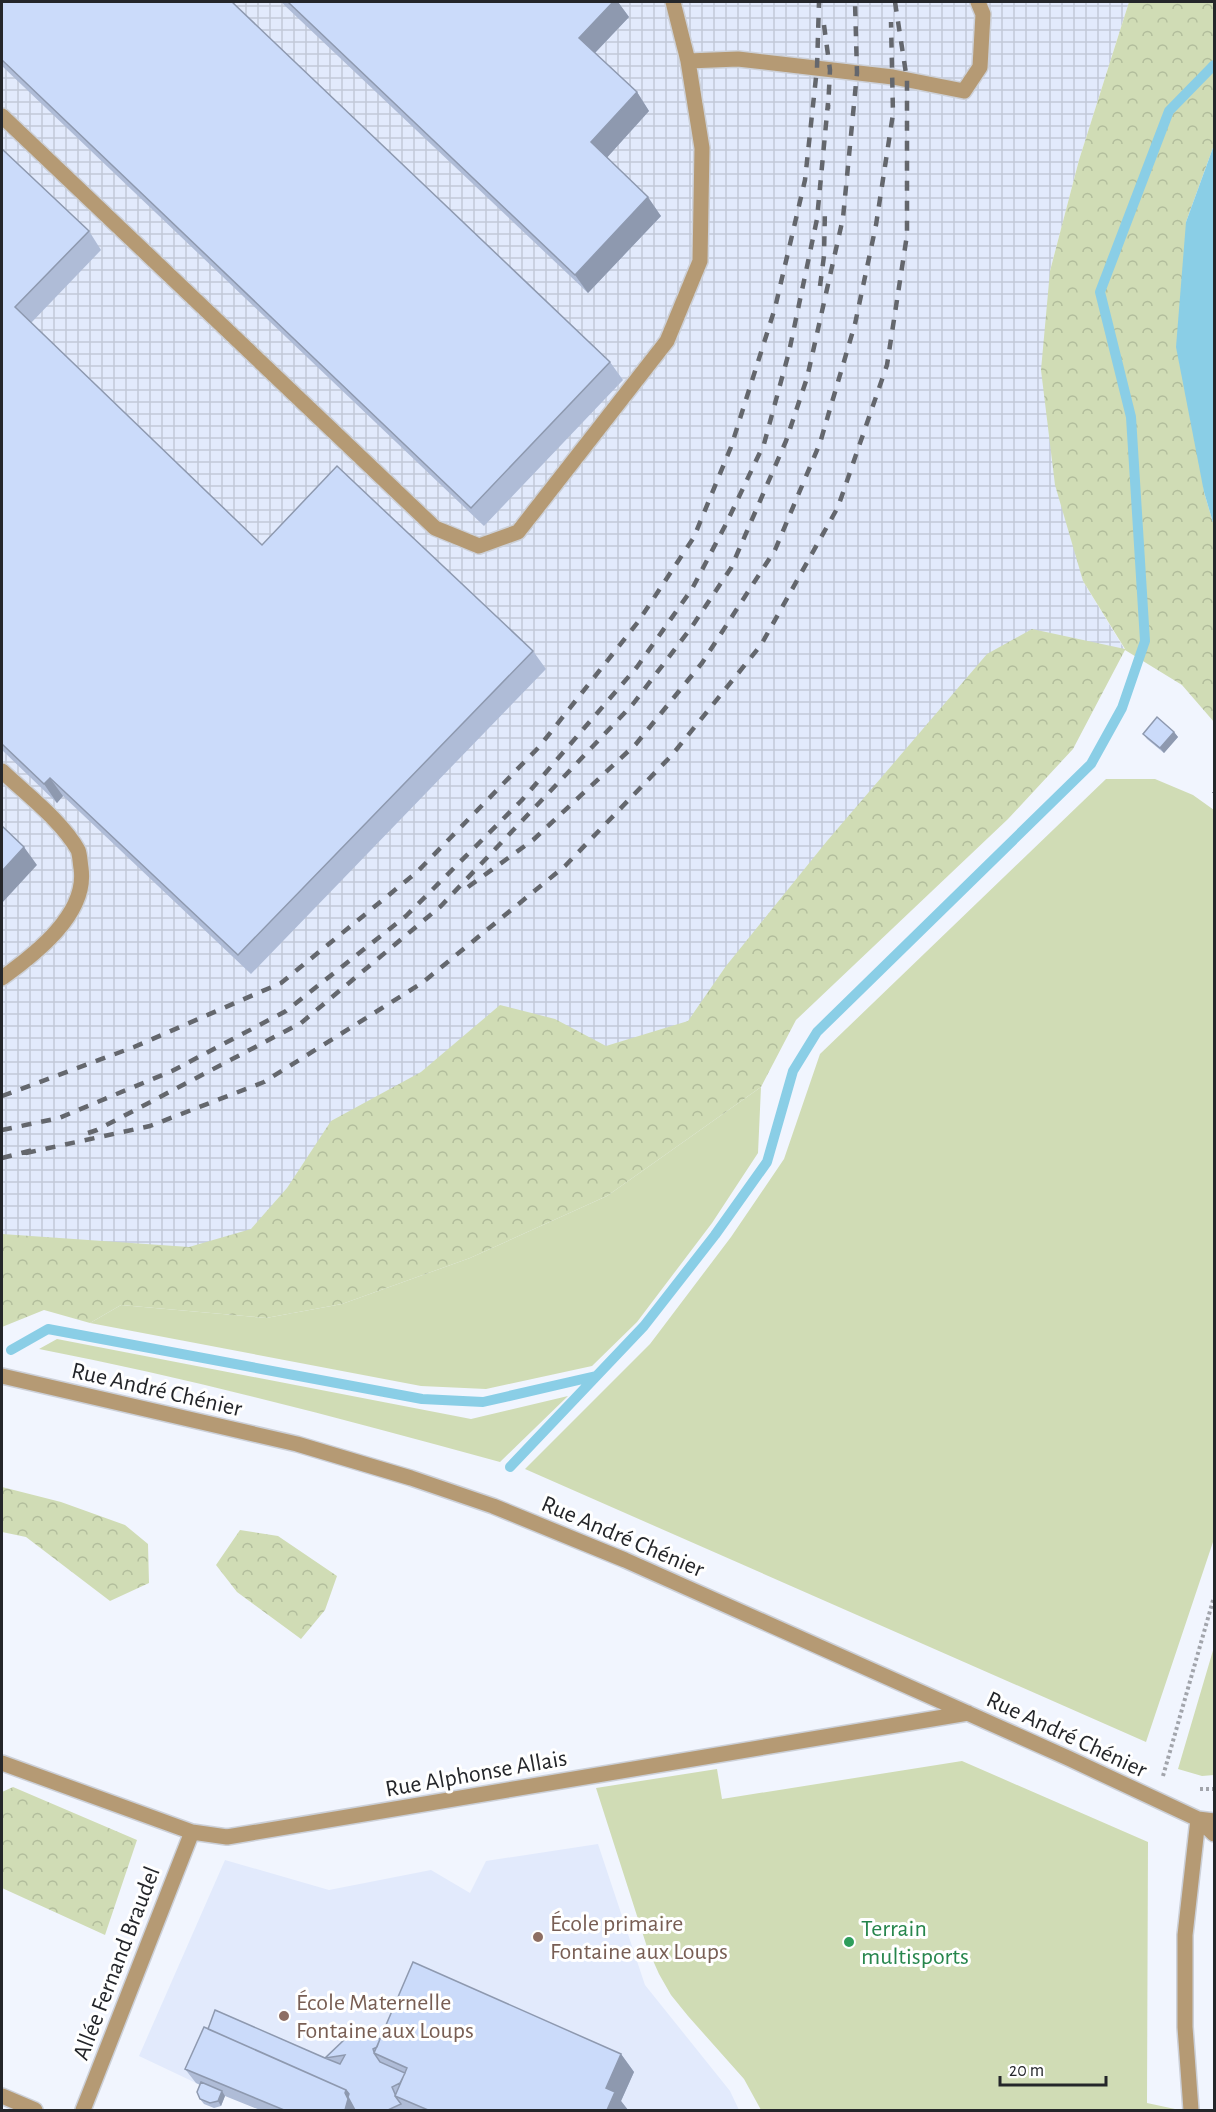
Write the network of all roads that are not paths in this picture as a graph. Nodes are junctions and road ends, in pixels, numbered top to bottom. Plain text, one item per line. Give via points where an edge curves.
1 (673, 2) edge
2 (978, 2) edge
3 (688, 61) junction
4 (2, 116) edge
5 (2, 771) edge
6 (2, 978) edge
7 (2, 1376) edge
8 (968, 1713) junction
9 (2, 1763) edge
10 (1198, 1819) junction
11 (1215, 1821) edge
12 (192, 1832) junction
13 (1215, 1834) edge
14 (2, 2096) edge
15 (35, 2110) edge
16 (83, 2110) edge
17 (1191, 2110) edge

1 - 3 street
2 - 3 street via 983,14 980,67 964,91 892,77 738,59
3 - 4 street via 702,148 700,261 667,341 518,532 479,546 435,528
5 - 6 street via 66,834 79,852 83,879 77,900 62,924 33,956
7 - 8 street, Rue André Chénier via 297,1444 493,1506 625,1560
8 - 10 street, Rue André Chénier
8 - 12 street, Rue Alphonse Allais via 227,1838
9 - 12 street, Rue Alphonse Allais
10 - 11 street, Rue André Chénier
10 - 13 street, Rue André Chénier
10 - 17 street via 1185,1935 1185,2027
12 - 16 street, Allée Fernand Braudel
14 - 15 street

